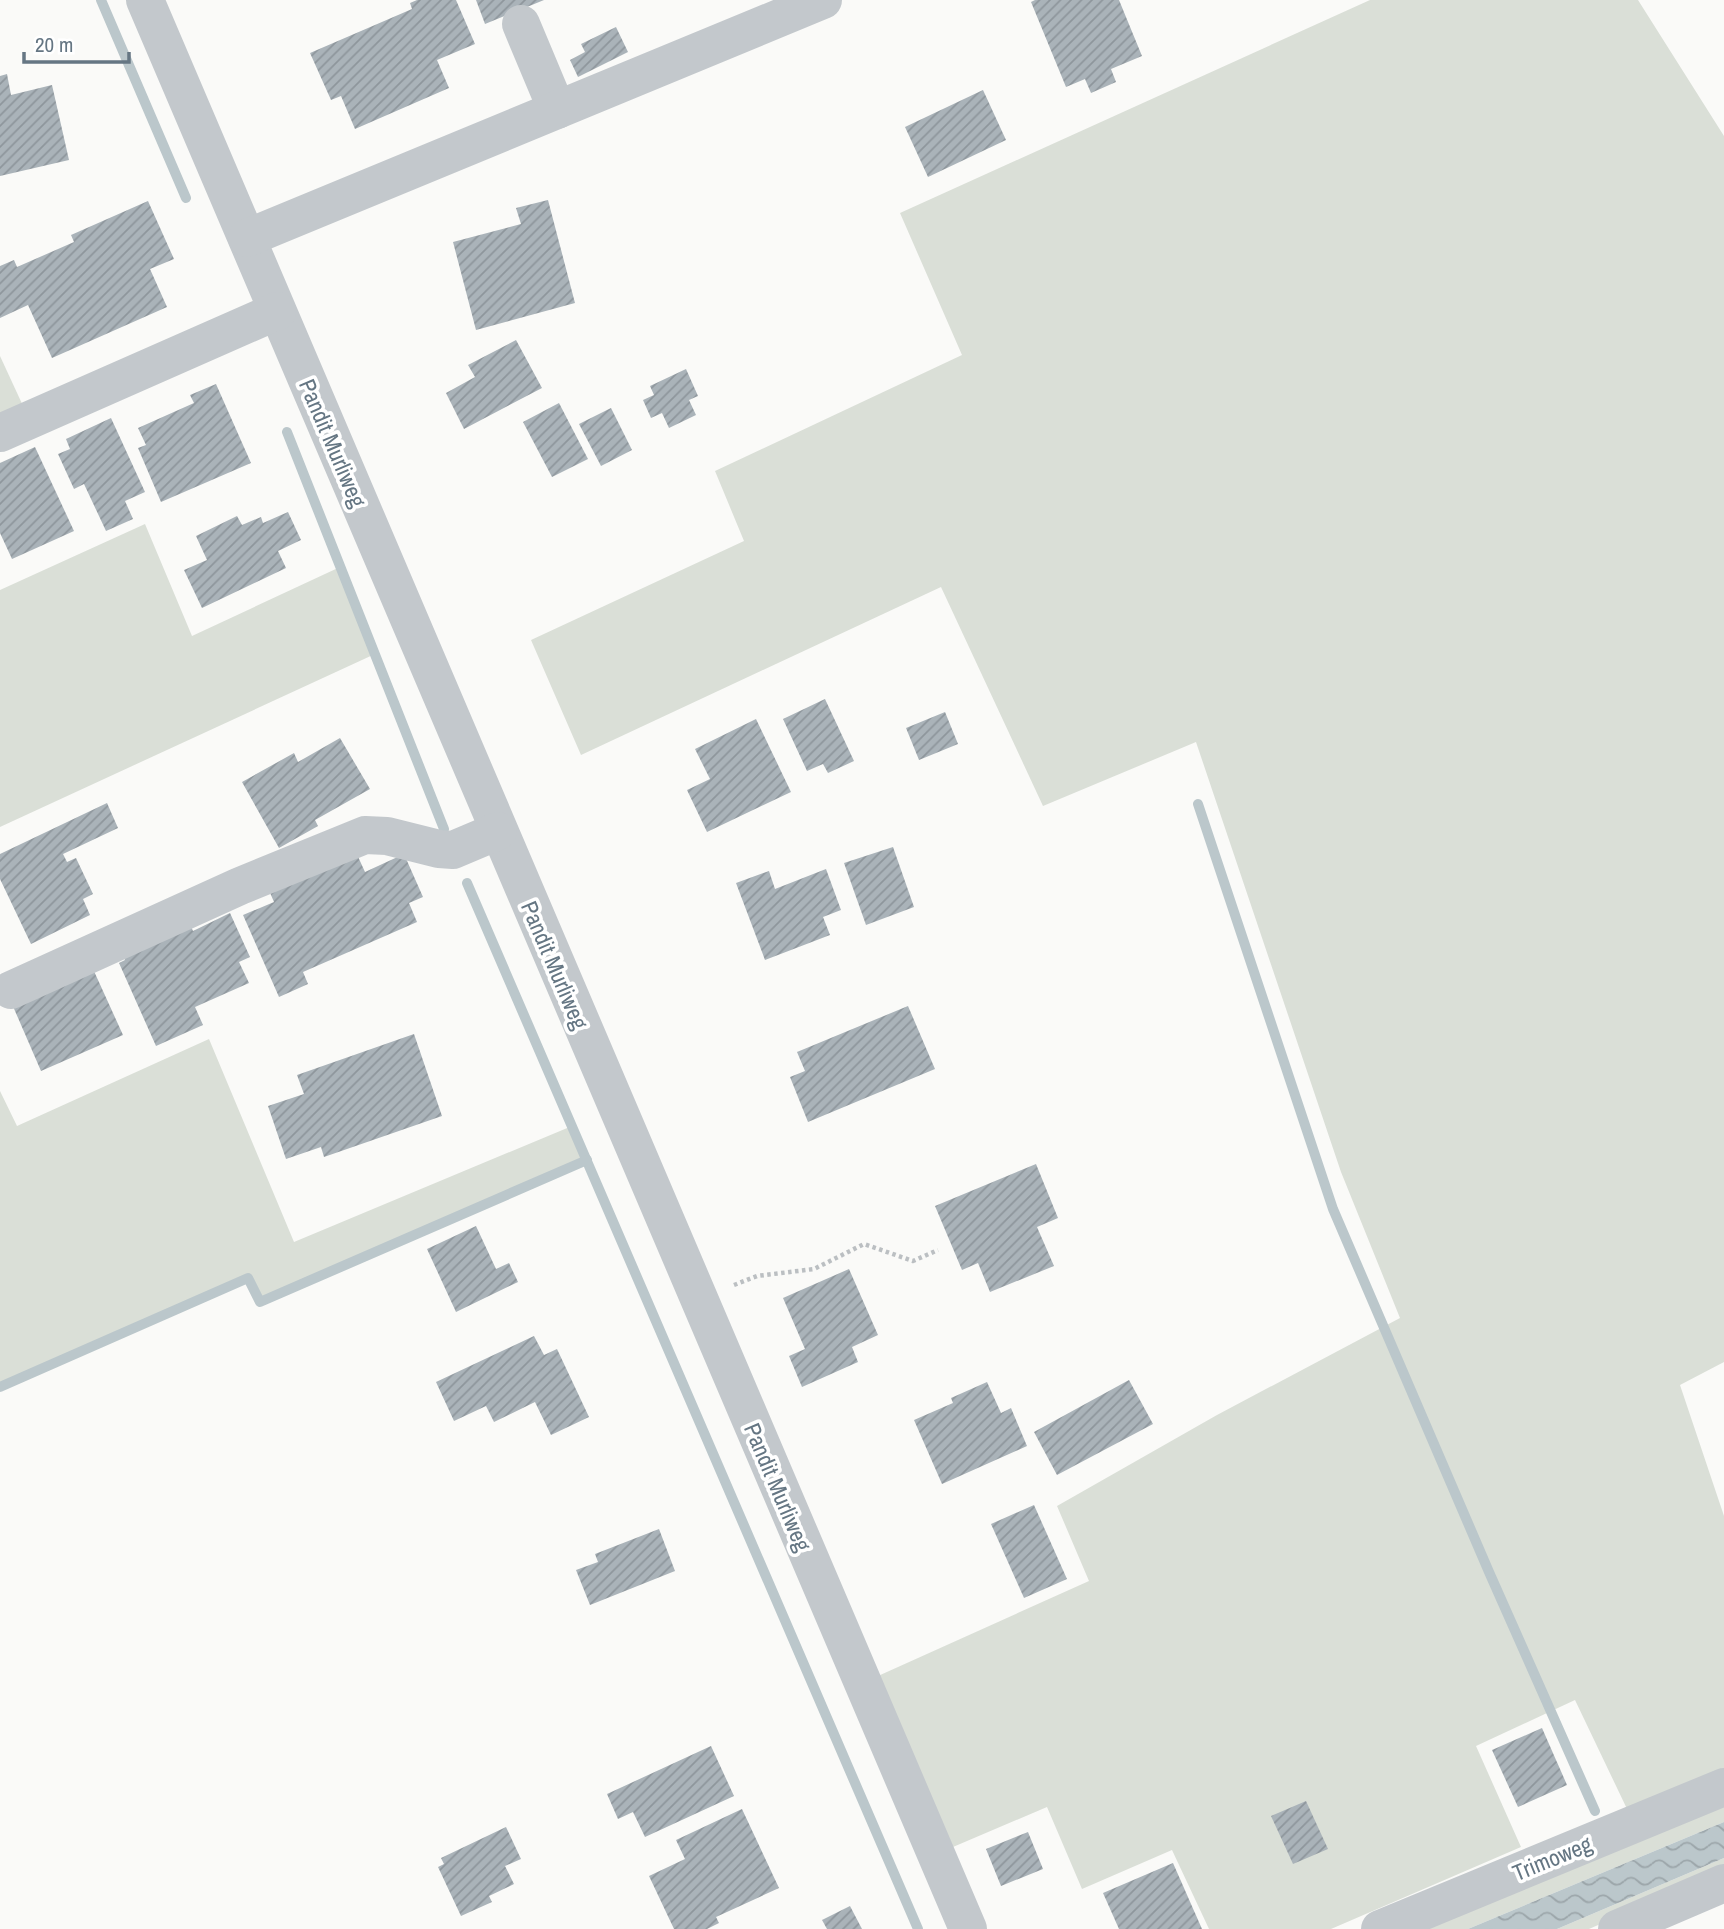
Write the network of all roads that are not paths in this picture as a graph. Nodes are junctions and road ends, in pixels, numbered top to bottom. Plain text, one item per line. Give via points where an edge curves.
1 (145, 0) edge
2 (823, 0) edge
3 (522, 24) dead end
4 (557, 110) junction
5 (247, 238) junction
6 (277, 311) junction
7 (0, 433) edge
8 (498, 831) junction
9 (11, 990) dead end
10 (1724, 1787) edge
11 (1724, 1883) edge
12 (968, 1929) edge
13 (1380, 1929) edge
14 (1617, 1929) edge

1 - 5 street, Pandit Murliweg
2 - 4 street
3 - 4 street
4 - 5 street
5 - 6 street, Pandit Murliweg
6 - 7 street
6 - 8 street, Pandit Murliweg
8 - 9 street via 453,850 365,835
8 - 12 street, Pandit Murliweg
10 - 13 street, Trimoweg
11 - 14 street

